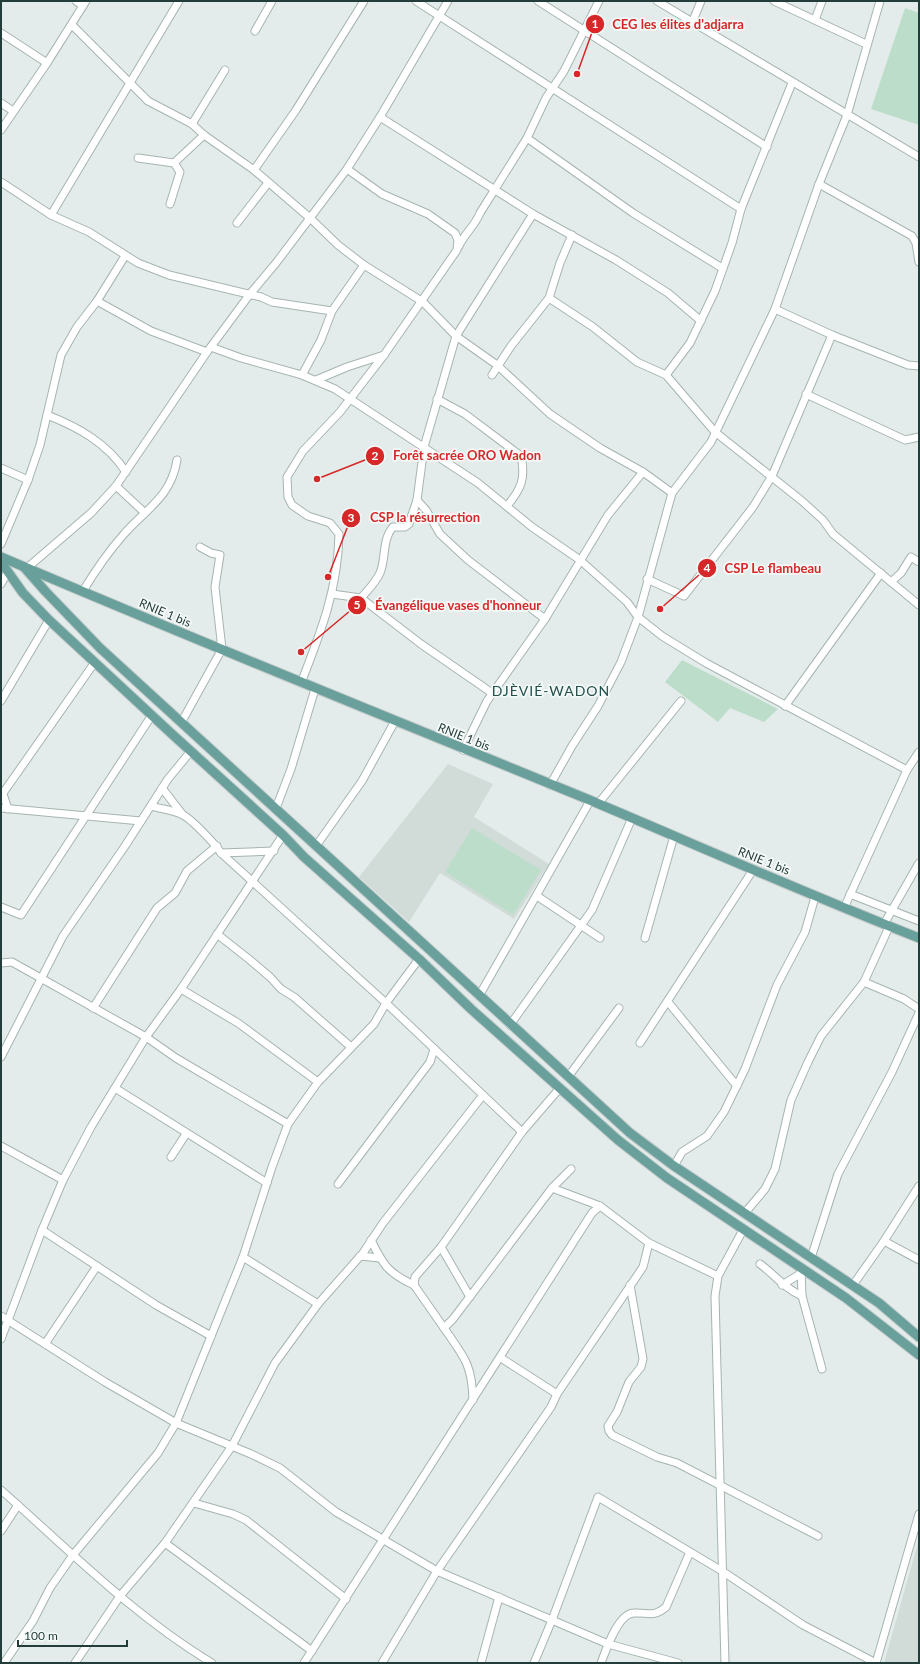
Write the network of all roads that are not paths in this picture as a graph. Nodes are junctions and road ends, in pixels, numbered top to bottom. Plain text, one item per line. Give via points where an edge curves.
1 (76, 1) edge
2 (179, 1) edge
3 (272, 1) edge
4 (364, 1) edge
5 (416, 1) edge
6 (448, 1) edge
7 (538, 1) edge
8 (599, 1) edge
9 (657, 1) edge
10 (701, 1) edge
11 (774, 1) edge
12 (822, 1) edge
13 (880, 1) edge
14 (85, 3) edge
15 (440, 15) junction
16 (815, 20) junction
17 (692, 23) junction
18 (72, 25) junction
19 (584, 30) junction
20 (255, 31) dead end
21 (1, 33) edge
22 (866, 44) junction
23 (47, 63) junction
24 (225, 70) dead end
25 (792, 83) junction
26 (130, 84) junction
27 (554, 88) junction
28 (1, 103) edge
29 (13, 111) junction
30 (847, 115) junction
31 (380, 117) junction
32 (192, 124) junction
33 (1, 130) edge
34 (204, 135) junction
35 (527, 138) junction
36 (766, 147) junction
37 (138, 158) dead end
38 (919, 158) edge
39 (174, 163) junction
40 (347, 169) junction
41 (254, 170) junction
42 (1, 182) edge
43 (268, 183) junction
44 (819, 184) junction
45 (496, 190) junction
46 (170, 204) dead end
47 (741, 210) junction
48 (533, 214) junction
49 (51, 215) junction
50 (310, 218) junction
51 (237, 223) dead end
52 (572, 235) junction
53 (457, 250) junction
54 (125, 256) junction
55 (919, 262) edge
56 (364, 265) junction
57 (722, 268) junction
58 (250, 294) junction
59 (549, 298) junction
60 (97, 301) junction
61 (422, 302) junction
62 (775, 309) junction
63 (332, 311) junction
64 (701, 321) junction
65 (832, 335) junction
66 (456, 336) junction
67 (209, 350) junction
68 (384, 355) junction
69 (498, 365) junction
70 (919, 366) edge
71 (302, 375) junction
72 (492, 375) dead end
73 (666, 375) junction
74 (316, 380) junction
75 (806, 394) junction
76 (351, 399) junction
77 (437, 399) junction
78 (47, 415) junction
79 (715, 432) junction
80 (919, 438) edge
81 (424, 446) junction
82 (177, 460) dead end
83 (1, 468) edge
84 (126, 472) junction
85 (643, 472) junction
86 (772, 476) junction
87 (28, 480) junction
88 (116, 486) junction
89 (672, 493) junction
90 (417, 500) junction
91 (507, 506) junction
92 (145, 513) junction
93 (412, 515) junction
94 (430, 518) junction
95 (1, 544) edge
96 (200, 547) dead end
97 (1, 557) edge
98 (580, 560) junction
99 (1, 562) edge
100 (919, 562) edge
101 (25, 567) junction
102 (7, 573) junction
103 (881, 574) junction
104 (647, 579) junction
105 (891, 582) junction
106 (1, 584) edge
107 (83, 591) junction
108 (332, 594) junction
109 (361, 598) junction
110 (919, 605) edge
111 (638, 618) junction
112 (545, 619) junction
113 (49, 620) junction
114 (222, 649) junction
115 (95, 662) junction
116 (301, 683) junction
117 (315, 689) junction
118 (492, 693) junction
119 (1, 701) edge
120 (681, 701) dead end
121 (785, 706) junction
122 (152, 715) junction
123 (395, 721) junction
124 (181, 723) junction
125 (463, 750) junction
126 (191, 751) junction
127 (919, 752) edge
128 (907, 770) junction
129 (550, 785) junction
130 (162, 788) junction
131 (2, 795) edge
132 (594, 802) junction
133 (151, 806) junction
134 (5, 808) edge
135 (276, 808) junction
136 (182, 814) junction
137 (88, 815) junction
138 (632, 818) junction
139 (141, 821) junction
140 (283, 835) junction
141 (674, 836) junction
142 (217, 846) junction
143 (316, 846) junction
144 (274, 850) junction
145 (221, 853) junction
146 (919, 863) edge
147 (753, 870) junction
148 (254, 881) junction
149 (850, 894) junction
150 (537, 896) junction
151 (815, 897) junction
152 (1, 907) edge
153 (844, 908) junction
154 (892, 910) junction
155 (919, 921) edge
156 (582, 926) junction
157 (886, 926) junction
158 (217, 934) junction
159 (600, 938) dead end
160 (645, 938) dead end
161 (919, 938) edge
162 (419, 958) junction
163 (1, 963) edge
164 (42, 979) junction
165 (864, 982) junction
166 (181, 989) junction
167 (479, 996) junction
168 (668, 1002) junction
169 (386, 1003) junction
170 (93, 1008) junction
171 (619, 1008) dead end
172 (919, 1009) edge
173 (919, 1013) edge
174 (510, 1025) junction
175 (146, 1038) junction
176 (640, 1043) dead end
177 (351, 1047) junction
178 (434, 1049) junction
179 (1, 1057) edge
180 (443, 1057) junction
181 (430, 1062) junction
182 (568, 1077) junction
183 (318, 1082) junction
184 (737, 1086) junction
185 (115, 1088) junction
186 (559, 1089) junction
187 (484, 1095) junction
188 (288, 1124) junction
189 (522, 1132) junction
190 (186, 1134) junction
191 (1, 1146) edge
192 (170, 1157) dead end
193 (674, 1166) junction
194 (572, 1169) dead end
195 (63, 1180) junction
196 (266, 1183) junction
197 (338, 1184) dead end
198 (919, 1186) edge
199 (552, 1188) junction
200 (591, 1203) junction
201 (600, 1206) junction
202 (592, 1214) junction
203 (744, 1214) junction
204 (42, 1230) junction
205 (743, 1230) junction
206 (371, 1240) junction
207 (884, 1241) junction
208 (650, 1243) junction
209 (441, 1247) junction
210 (360, 1256) junction
211 (243, 1257) junction
212 (380, 1258) junction
213 (811, 1258) junction
214 (919, 1260) edge
215 (760, 1264) dead end
216 (97, 1266) junction
217 (800, 1271) junction
218 (718, 1276) junction
219 (414, 1285) junction
220 (630, 1285) junction
221 (782, 1285) junction
222 (853, 1285) junction
223 (802, 1296) junction
224 (470, 1297) junction
225 (318, 1304) junction
226 (1, 1316) edge
227 (9, 1322) junction
228 (444, 1328) junction
229 (211, 1336) junction
230 (919, 1337) edge
231 (1, 1338) edge
232 (45, 1344) junction
233 (919, 1355) edge
234 (501, 1358) junction
235 (822, 1369) dead end
236 (557, 1394) junction
237 (472, 1400) junction
238 (176, 1423) junction
239 (232, 1446) junction
240 (721, 1487) junction
241 (1, 1490) edge
242 (194, 1503) junction
243 (18, 1505) junction
244 (919, 1514) edge
245 (1, 1531) edge
246 (818, 1536) dead end
247 (384, 1539) junction
248 (165, 1543) junction
249 (690, 1552) junction
250 (74, 1555) junction
251 (437, 1571) junction
252 (722, 1571) junction
253 (120, 1596) junction
254 (500, 1597) junction
255 (346, 1599) junction
256 (552, 1620) junction
257 (608, 1644) junction
258 (312, 1651) junction
259 (79, 1661) edge
260 (4, 1663) edge
261 (212, 1663) edge
262 (304, 1663) edge
263 (382, 1663) edge
264 (481, 1663) edge
265 (534, 1663) edge
266 (601, 1663) edge
267 (678, 1663) edge
268 (724, 1663) edge
269 (876, 1663) edge

1 - 14 street
2 - 26 street
3 - 20 street
4 - 41 street via 296,110
5 - 15 street
6 - 15 street
7 - 19 street
8 - 19 street
9 - 17 street
10 - 17 street
11 - 16 street
12 - 16 street
13 - 22 street
14 - 18 street
15 - 27 street
15 - 31 street
16 - 22 street
17 - 25 street
18 - 23 street
18 - 26 street
19 - 27 street
19 - 36 street
21 - 23 street
22 - 30 street
23 - 29 street
24 - 32 street
25 - 30 street
25 - 36 street
26 - 32 street via 148,101
26 - 49 street
27 - 35 street via 546,98
27 - 47 street
28 - 29 street
29 - 33 street
30 - 38 street
30 - 44 street
31 - 40 street
31 - 45 street
32 - 34 street
34 - 39 street
34 - 41 street
35 - 45 street
35 - 57 street via 633,213
36 - 47 street
37 - 39 street
39 - 46 street via 180,172
40 - 50 street
40 - 53 street via 382,194 428,214 455,234 458,240
41 - 43 street
42 - 49 street
43 - 50 street
43 - 51 street
44 - 55 street via 912,236 916,243
44 - 62 street
45 - 48 street
45 - 53 street
47 - 57 street
48 - 52 street
48 - 66 street
49 - 54 street via 88,232
50 - 56 street via 330,239
50 - 58 street
52 - 59 street
52 - 64 street via 668,293
53 - 61 street
54 - 58 street via 169,275
54 - 60 street
56 - 61 street
56 - 63 street
57 - 64 street
58 - 63 street via 272,302
58 - 67 street
59 - 69 street
59 - 73 street via 593,327 637,362
60 - 67 street via 151,330
60 - 78 street via 77,327 61,355
61 - 66 street
61 - 68 street
62 - 65 street
62 - 79 street
63 - 71 street via 321,340
64 - 73 street via 690,343
65 - 70 street via 908,365
65 - 75 street
66 - 69 street
66 - 77 street
67 - 71 street
67 - 84 street
68 - 74 street
68 - 76 street
69 - 72 street
69 - 85 street via 550,414 600,448
71 - 74 street
73 - 79 street
74 - 76 street
75 - 80 street via 905,440
75 - 86 street
76 - 81 street
76 - 108 street via 303,451 288,477 288,497 292,505 308,516 330,523 339,534 336,580
77 - 81 street
77 - 91 street via 465,414 521,456 524,469 522,481 518,493
78 - 84 street via 89,435
78 - 87 street
79 - 86 street
79 - 89 street via 704,452
81 - 90 street
81 - 91 street
82 - 92 street via 169,487 158,502
83 - 87 street
84 - 88 street
85 - 89 street
85 - 98 street via 608,515
86 - 103 street via 823,520 833,534
86 - 104 street via 753,507 684,596
87 - 95 street
88 - 92 street
88 - 101 street via 85,518
89 - 104 street
90 - 93 street
90 - 94 street
91 - 98 street via 532,527
92 - 107 street via 113,546
93 - 94 street
93 - 109 street via 409,524 391,529 380,573
94 - 112 street via 440,534 468,560
96 - 114 street via 220,555 215,587
97 - 101 main road, RNIE 1 bis
98 - 111 street via 627,602
98 - 112 street
99 - 102 main road
100 - 105 street via 911,557 901,573
101 - 107 main road, RNIE 1 bis
101 - 124 main road via 100,648
102 - 106 street
102 - 113 main road via 22,593
103 - 105 street
103 - 121 street
104 - 111 street
105 - 110 street
107 - 114 main road, RNIE 1 bis
108 - 109 street
108 - 116 street
109 - 118 street via 421,644
111 - 121 street via 706,663
111 - 129 street via 621,662 598,706
112 - 118 street
113 - 115 main road
113 - 119 street
114 - 116 main road, RNIE 1 bis
114 - 124 street
115 - 122 main road
115 - 131 street
116 - 117 main road, RNIE 1 bis
117 - 123 main road, RNIE 1 bis
117 - 135 street via 286,786
118 - 125 street
120 - 132 street
121 - 128 street
122 - 126 main road
122 - 137 street
123 - 125 main road, RNIE 1 bis
123 - 143 street via 362,782
124 - 135 main road
125 - 129 main road, RNIE 1 bis
126 - 130 street
126 - 140 main road
127 - 128 street
128 - 149 street
129 - 132 main road, RNIE 1 bis
130 - 133 street
130 - 136 street
131 - 134 street
132 - 138 main road, RNIE 1 bis
132 - 150 street
133 - 136 street
133 - 139 street
134 - 137 street
135 - 143 main road
136 - 142 street
137 - 139 street
137 - 152 street via 22,915
138 - 141 main road, RNIE 1 bis
138 - 156 street via 592,910
139 - 164 street via 63,936
140 - 144 street
140 - 162 main road via 304,857
141 - 147 main road, RNIE 1 bis
141 - 160 street
142 - 145 street
142 - 170 street via 187,871 175,893 157,908
143 - 167 main road
144 - 145 street
144 - 148 street
145 - 148 street
146 - 154 street
147 - 151 main road, RNIE 1 bis
147 - 168 street
148 - 158 street
148 - 169 street
149 - 153 street
149 - 154 street
150 - 156 street
150 - 167 street
151 - 153 main road, RNIE 1 bis
151 - 184 street via 805,932 777,985
153 - 157 main road, RNIE 1 bis
154 - 155 street
154 - 157 street
156 - 159 street
156 - 174 street
157 - 161 main road, RNIE 1 bis
157 - 165 street
158 - 166 street
158 - 177 street
162 - 169 street
162 - 186 main road
163 - 164 street via 12,962
164 - 170 street
164 - 179 street
165 - 172 street via 904,999
165 - 203 street via 821,1036 791,1100 775,1169 765,1189
166 - 175 street
166 - 183 street via 238,1024
167 - 174 main road
168 - 176 street
168 - 184 street
169 - 177 street via 374,1024
169 - 178 street
170 - 175 street
171 - 182 street
173 - 213 street via 892,1072 838,1174
174 - 182 main road
175 - 185 street
175 - 188 street
177 - 183 street
178 - 180 street
178 - 181 street
180 - 181 street
180 - 187 street
181 - 197 street
182 - 193 main road via 630,1133
183 - 188 street
184 - 193 street via 724,1112 707,1136 682,1152
185 - 190 street
185 - 195 street
186 - 189 street
186 - 205 main road via 654,1169
187 - 189 street
187 - 206 street
188 - 196 street
189 - 209 street
190 - 192 street
190 - 196 street
191 - 195 street
193 - 203 main road
194 - 199 street
195 - 204 street
196 - 211 street
198 - 207 street
199 - 200 street
199 - 224 street
200 - 201 street
200 - 202 street
201 - 202 street
201 - 208 street
202 - 234 street
203 - 213 main road
204 - 216 street
204 - 227 street
205 - 217 main road
205 - 218 street
206 - 210 street
206 - 212 street
207 - 214 street
207 - 222 street
208 - 218 street
208 - 220 street via 643,1267
209 - 219 street via 415,1277
209 - 224 street
210 - 212 street
210 - 225 street
211 - 225 street
211 - 229 street
212 - 219 street via 391,1273
213 - 222 main road
215 - 221 street via 774,1274
216 - 229 street via 156,1305
216 - 232 street
217 - 221 street
217 - 223 street
217 - 233 main road via 846,1298
218 - 240 street via 715,1296
219 - 228 street
220 - 236 street
220 - 240 street via 643,1359 608,1426 609,1431 612,1435 657,1457 677,1463
221 - 223 street
222 - 230 main road
223 - 235 street
224 - 228 street
225 - 239 street via 275,1363
226 - 227 street
227 - 231 street
227 - 232 street
228 - 237 street via 466,1359 472,1380
229 - 238 street
232 - 238 street
234 - 236 street
234 - 237 street
236 - 251 street via 551,1407
237 - 247 street
238 - 239 street
238 - 250 street via 158,1453
239 - 242 street
239 - 247 street via 280,1468 336,1512
240 - 246 street
240 - 252 street
241 - 243 street
242 - 248 street
242 - 255 street via 246,1520
243 - 245 street
243 - 250 street
244 - 269 street
247 - 251 street
247 - 255 street
248 - 253 street
248 - 258 street
249 - 252 street
249 - 256 street via 598,1497
249 - 257 street via 666,1607 653,1614 628,1614 622,1618
250 - 253 street
250 - 260 street via 50,1588 33,1621
251 - 254 street
251 - 263 street
252 - 268 street
252 - 269 street via 803,1625
253 - 259 street
253 - 261 street via 184,1646
254 - 256 street
254 - 264 street
255 - 258 street
256 - 257 street
256 - 265 street
257 - 266 street
257 - 267 street
258 - 262 street

